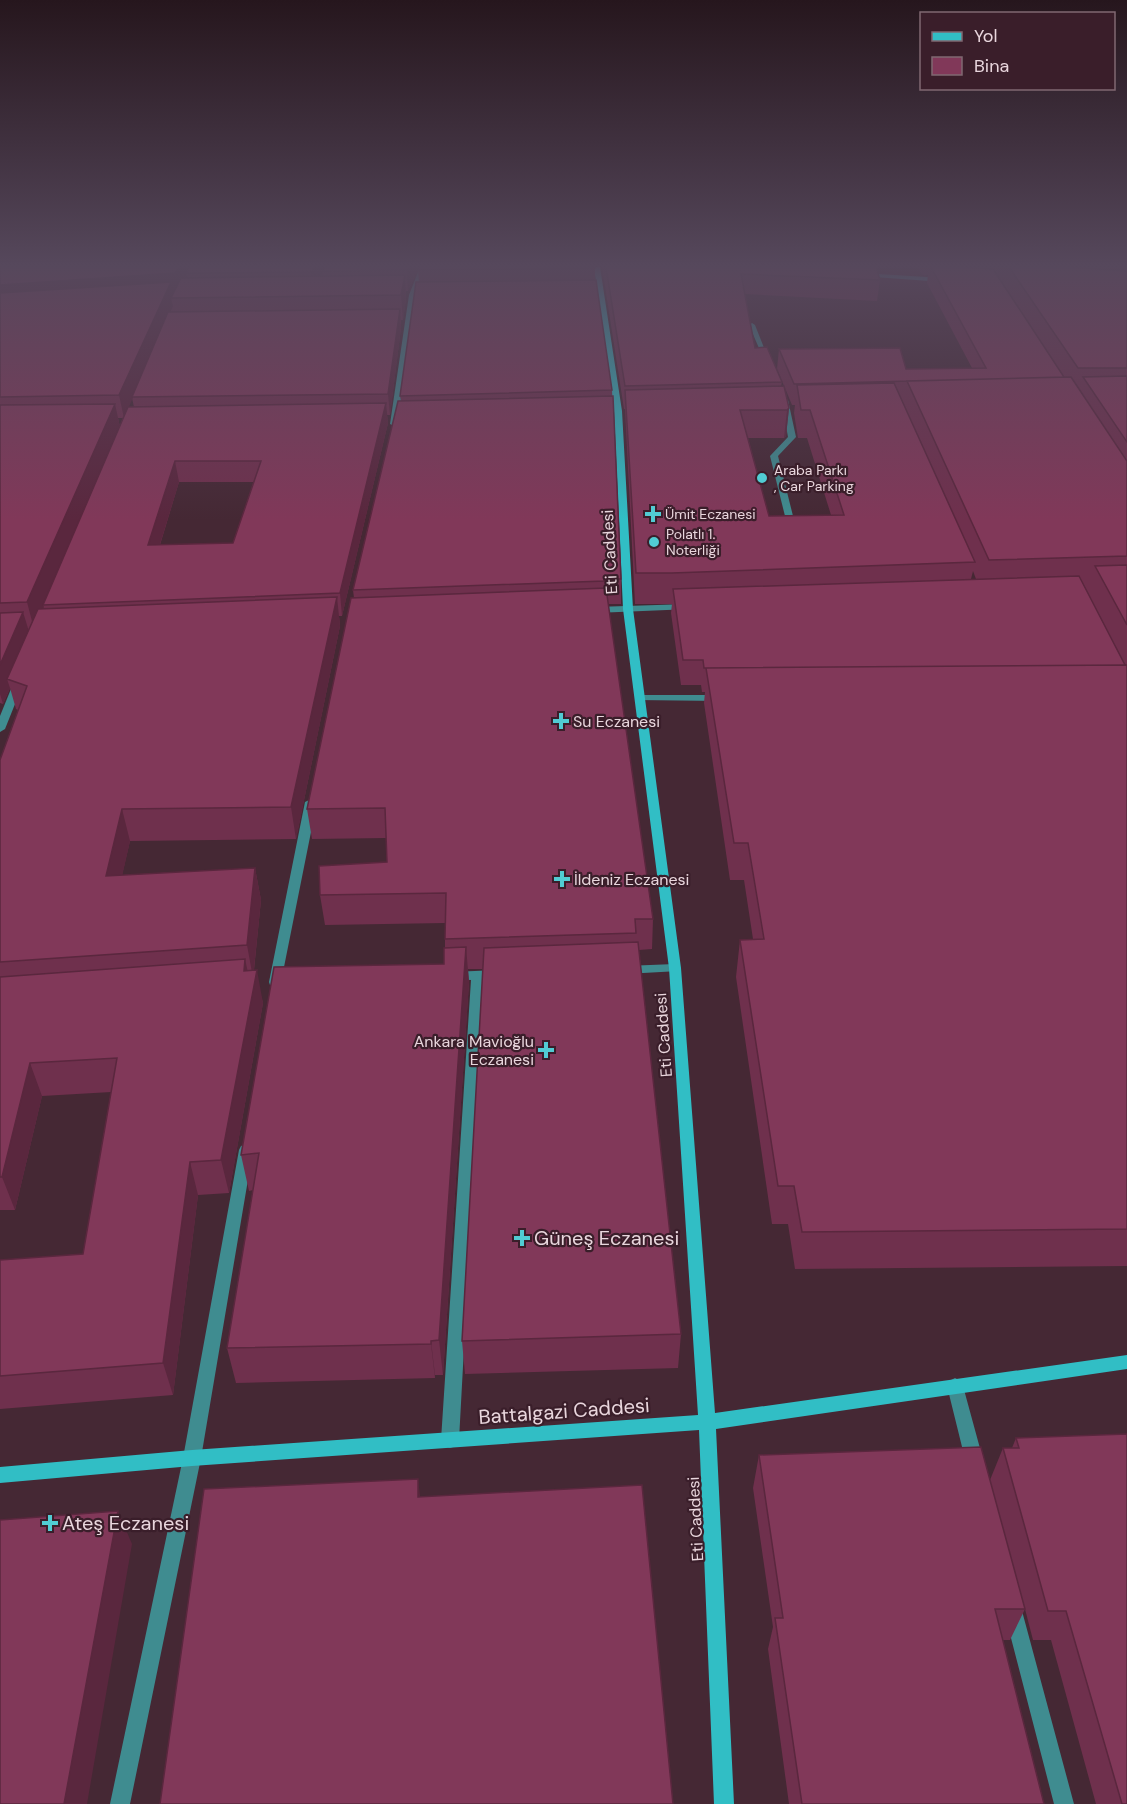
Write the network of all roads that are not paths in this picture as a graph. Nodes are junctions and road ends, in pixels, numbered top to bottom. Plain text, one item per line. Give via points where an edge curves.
1 (401, 351) edge
2 (606, 351) edge
3 (763, 351) edge
4 (770, 366) edge
5 (778, 387) edge
6 (776, 408) edge
7 (787, 408) junction
8 (799, 408) edge
9 (390, 441) edge
10 (791, 524) edge
11 (698, 607) edge
12 (628, 609) junction
13 (582, 611) edge
14 (22, 676) edge
15 (640, 698) junction
16 (735, 698) edge
17 (0, 729) edge
18 (315, 784) edge
19 (675, 968) junction
20 (617, 970) edge
21 (513, 974) edge
22 (478, 975) junction
23 (442, 976) edge
24 (274, 986) edge
25 (248, 1134) edge
26 (1127, 1362) edge
27 (955, 1386) junction
28 (707, 1422) junction
29 (450, 1440) junction
30 (192, 1458) junction
31 (0, 1475) edge
32 (979, 1479) edge
33 (1009, 1595) edge
34 (120, 1804) edge
35 (724, 1804) edge
36 (1064, 1804) edge

1 - 9 street
2 - 12 street, Eti Caddesi via 618,411
3 - 4 street
5 - 7 street
6 - 7 street
7 - 8 street
7 - 10 street via 792,436 774,456
11 - 12 street
12 - 13 street
12 - 15 street, Eti Caddesi
14 - 17 street
15 - 16 street
15 - 19 street, Eti Caddesi
18 - 24 street
19 - 20 street
19 - 28 street, Eti Caddesi
21 - 22 street
22 - 23 street
22 - 29 street
25 - 30 street
26 - 27 street, Battalgazi Caddesi
27 - 28 street, Battalgazi Caddesi
27 - 32 street
28 - 29 street, Battalgazi Caddesi
28 - 35 street, Eti Caddesi
29 - 30 street, Battalgazi Caddesi
30 - 31 street, Battalgazi Caddesi
30 - 34 street
33 - 36 street

